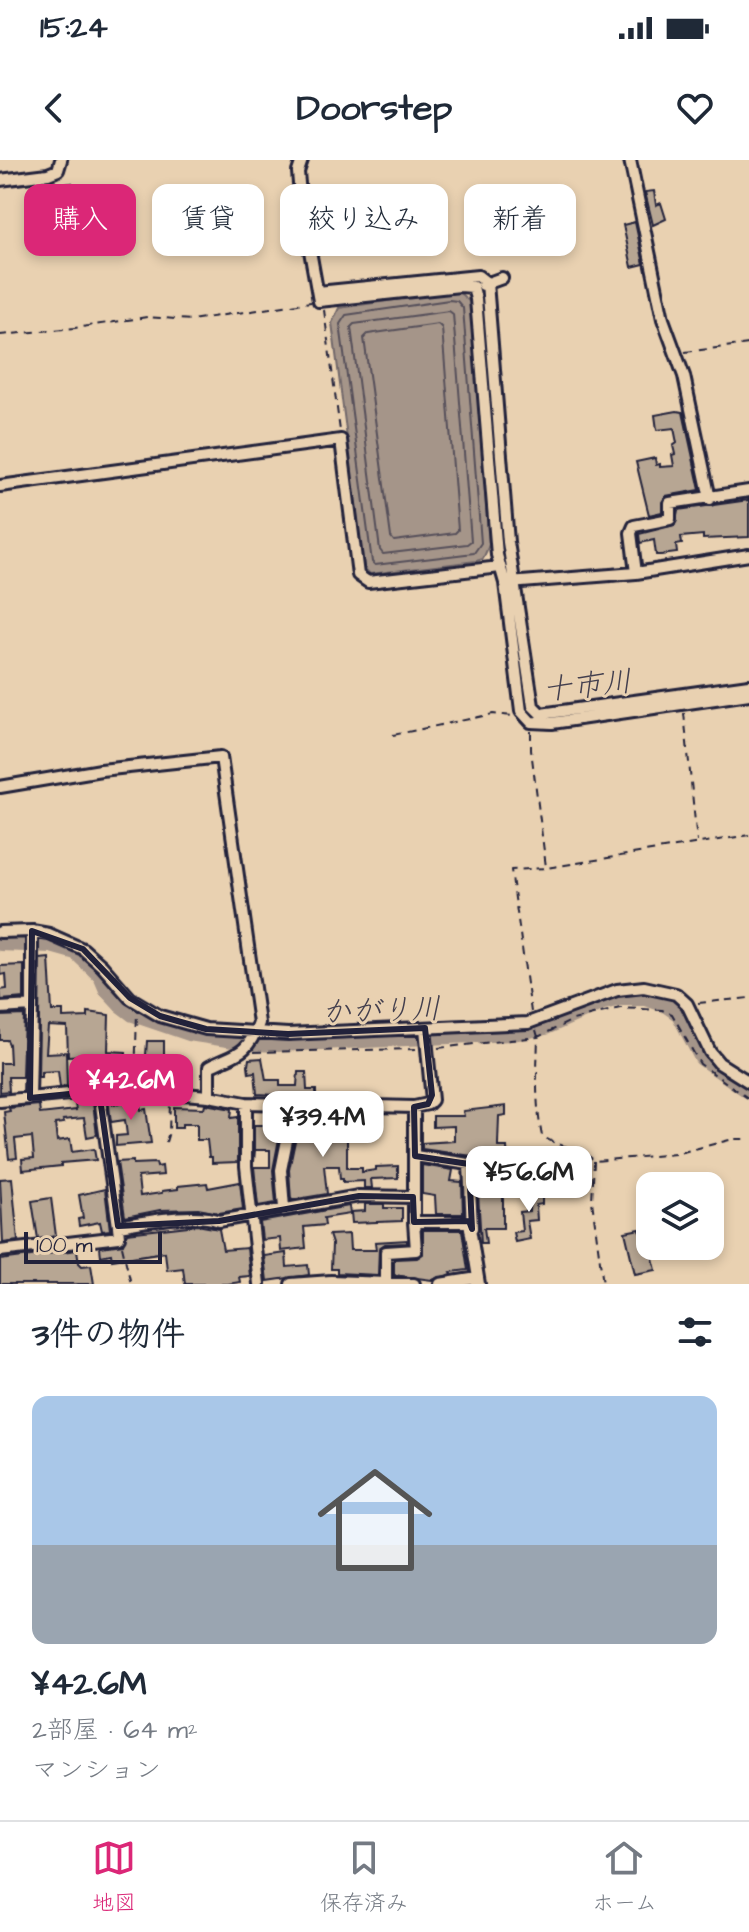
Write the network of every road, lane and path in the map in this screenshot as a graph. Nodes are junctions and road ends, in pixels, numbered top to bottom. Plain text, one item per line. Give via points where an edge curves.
1 (61, 160) edge
2 (302, 160) edge
3 (630, 160) edge
4 (0, 180) edge
5 (502, 278) dead end
6 (487, 285) junction
7 (473, 287) junction
8 (318, 297) junction
9 (0, 335) edge
10 (749, 344) edge
11 (676, 353) junction
12 (341, 440) junction
13 (0, 486) edge
14 (749, 491) edge
15 (710, 499) junction
16 (749, 555) edge
17 (500, 567) junction
18 (636, 573) junction
19 (510, 583) junction
20 (749, 685) edge
21 (749, 694) edge
22 (683, 703) junction
23 (528, 719) junction
24 (393, 735) dead end
25 (0, 787) edge
26 (749, 835) edge
27 (697, 843) junction
28 (32, 931) junction
29 (0, 932) edge
30 (749, 998) edge
31 (687, 1004) junction
32 (32, 1006) junction
33 (0, 1008) edge
34 (137, 1020) dead end
35 (425, 1028) junction
36 (256, 1031) junction
37 (428, 1049) junction
38 (243, 1051) junction
39 (749, 1082) edge
40 (99, 1091) junction
41 (135, 1091) junction
42 (170, 1094) junction
43 (209, 1096) junction
44 (30, 1098) junction
45 (749, 1099) edge
46 (0, 1101) edge
47 (246, 1103) junction
48 (286, 1105) junction
49 (414, 1107) junction
50 (749, 1139) edge
51 (166, 1142) dead end
52 (415, 1156) junction
53 (413, 1197) junction
54 (284, 1208) junction
55 (253, 1216) junction
56 (414, 1222) junction
57 (472, 1229) junction
58 (118, 1230) junction
59 (0, 1237) edge
60 (1, 1251) edge
61 (478, 1281) edge
62 (386, 1283) edge
63 (131, 1284) edge
64 (259, 1284) edge
65 (291, 1284) edge
66 (414, 1284) edge
67 (440, 1284) edge
68 (603, 1284) edge

1 - 4 street via 58,170 48,174
2 - 8 street via 300,195
3 - 11 street via 663,319
5 - 6 street
6 - 7 street
6 - 8 street via 478,276
6 - 19 street
7 - 8 street
7 - 17 street
8 - 9 path via 191,320 147,317
8 - 12 path via 327,314
10 - 11 path
11 - 15 street
12 - 13 street
12 - 17 street via 358,575 368,582
14 - 15 street
15 - 18 street via 670,503 670,519 634,526
16 - 18 street
17 - 19 street
18 - 19 street
19 - 20 street via 533,706 541,714
19 - 23 street via 521,711
21 - 22 street
22 - 23 street via 552,723
22 - 27 path
23 - 24 path via 493,714
23 - 27 path via 546,868
25 - 36 street via 221,757 258,1007
26 - 27 path
28 - 29 street
28 - 32 street
28 - 36 street via 83,949 130,998 160,1016 206,1029
30 - 31 path
31 - 35 street via 676,994 644,987 617,990 528,1023
31 - 39 street via 710,1052
32 - 33 street
32 - 44 street
34 - 41 path
35 - 36 street
35 - 37 street
36 - 38 street
37 - 38 path
37 - 45 path via 538,1037 573,1020 620,1008 662,1010 672,1014 700,1064
37 - 49 street via 432,1100
38 - 43 street via 209,1067
40 - 41 street
40 - 44 street
40 - 58 street
41 - 42 street
42 - 43 street
42 - 51 path
43 - 47 street
44 - 46 street
47 - 48 street
47 - 55 street
48 - 49 street
48 - 54 street
49 - 52 street
50 - 68 path via 675,1154 593,1162 592,1201
52 - 53 street
52 - 57 street via 469,1164
53 - 54 street via 359,1196
53 - 56 street
54 - 55 street
55 - 58 street
55 - 64 street
56 - 57 street via 469,1222
56 - 62 street via 416,1250 386,1252
57 - 61 street
58 - 60 street via 119,1237
58 - 63 path
59 - 60 street
61 - 67 street
62 - 65 street
62 - 66 street

